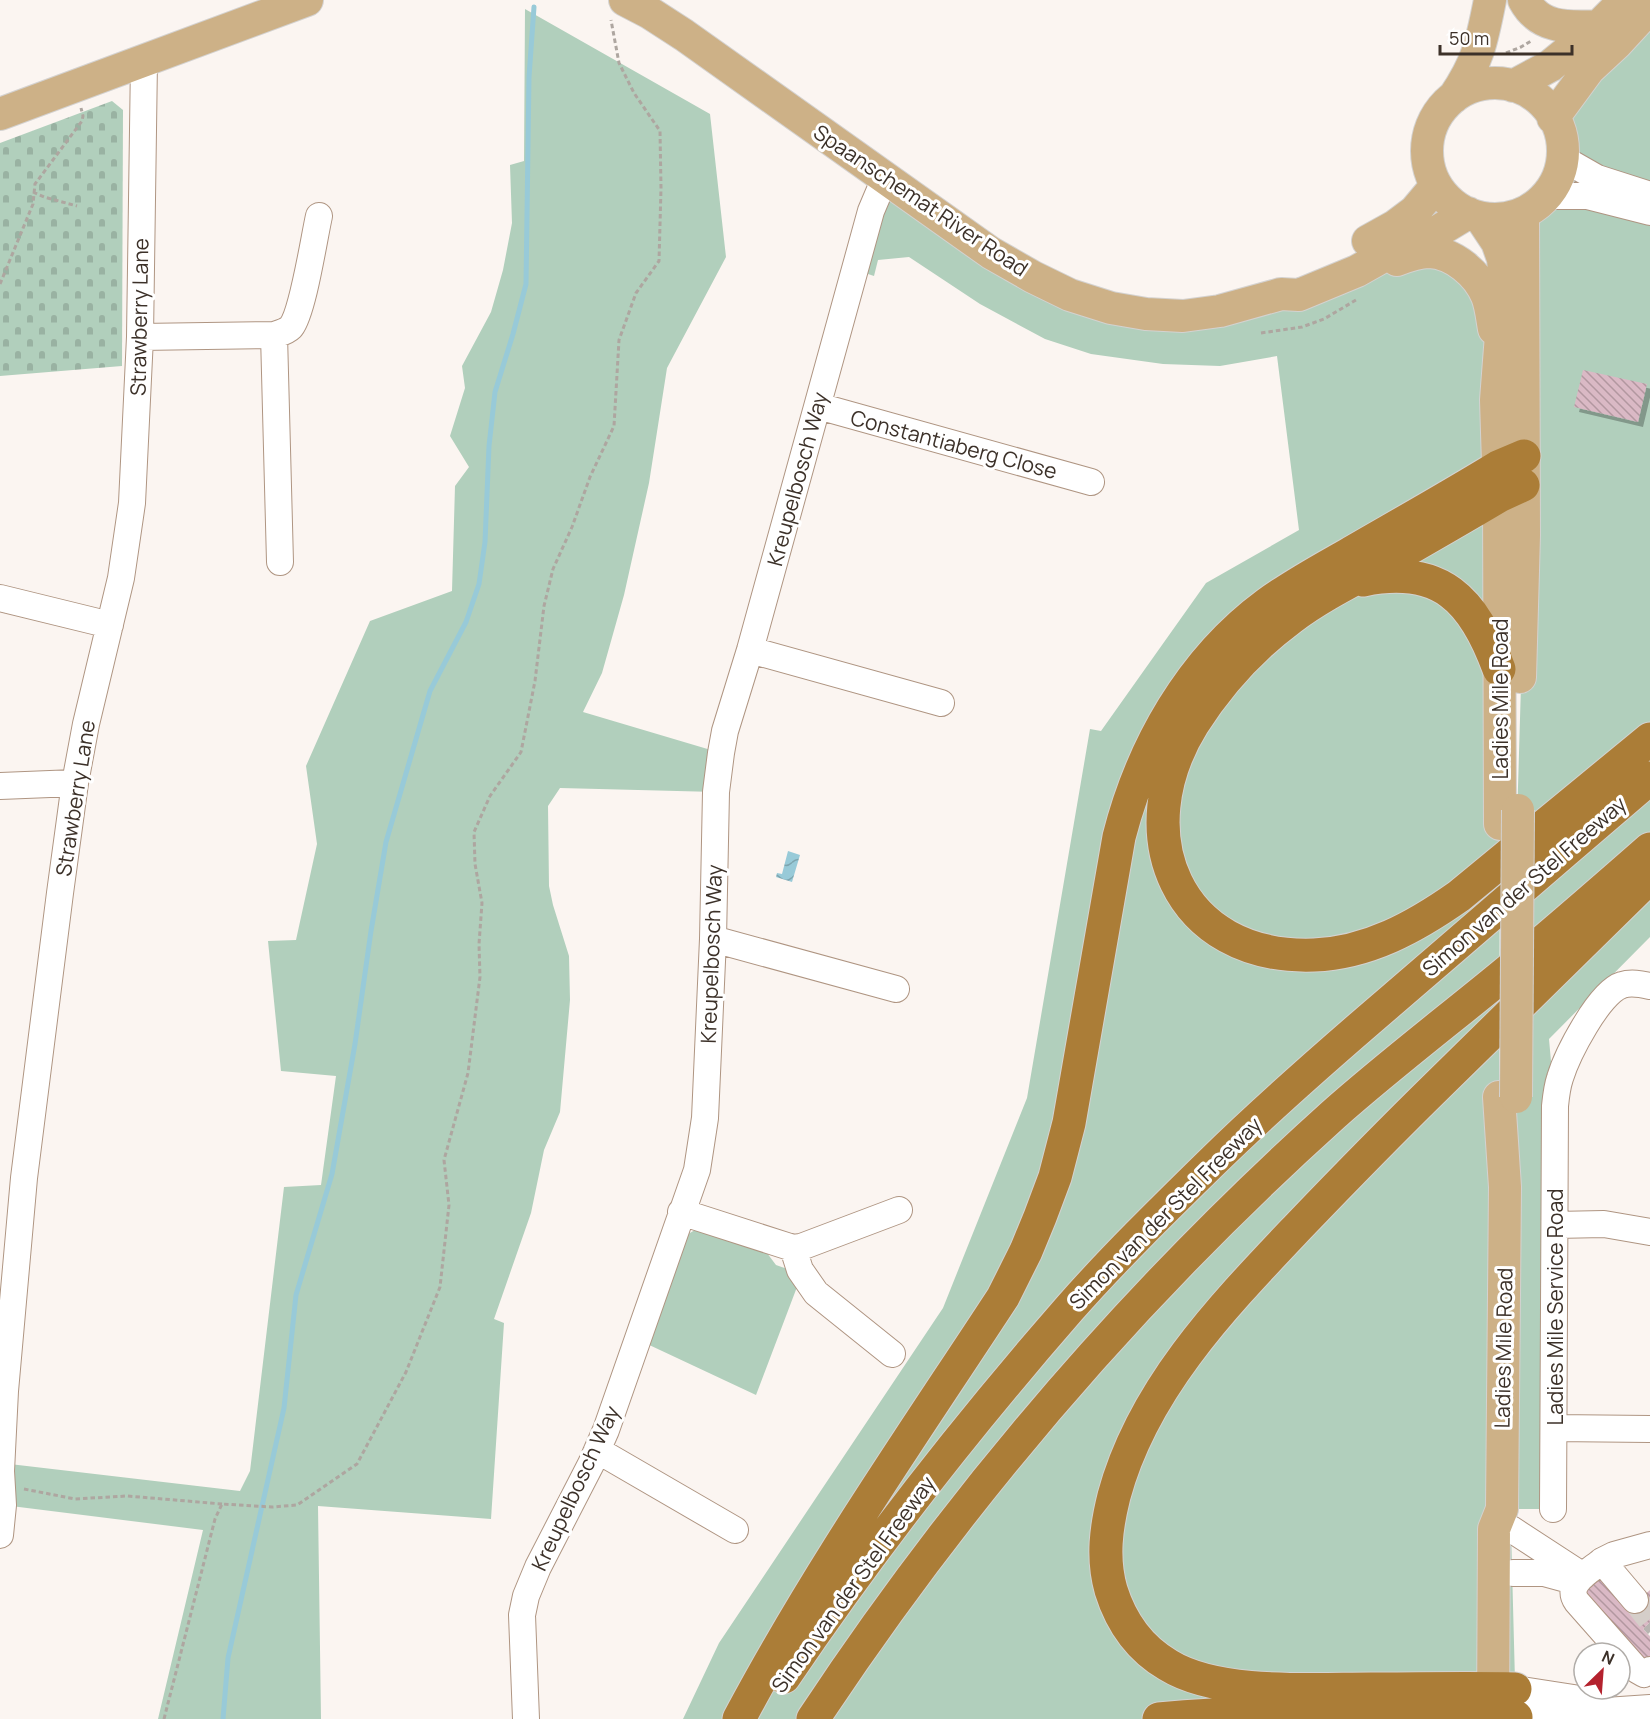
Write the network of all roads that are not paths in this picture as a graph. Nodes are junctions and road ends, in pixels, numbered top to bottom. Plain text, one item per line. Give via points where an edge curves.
1 (307, 0) edge
2 (1490, 0) edge
3 (1506, 0) edge
4 (1524, 0) edge
5 (1625, 0) edge
6 (617, 5) edge
7 (1650, 7) edge
8 (1599, 26) junction
9 (144, 62) junction
10 (1508, 85) junction
11 (1454, 97) junction
12 (0, 114) edge
13 (1553, 118) junction
14 (1562, 158) junction
15 (885, 178) junction
16 (1436, 186) junction
17 (1650, 195) edge
18 (1534, 205) junction
19 (1650, 212) edge
20 (1474, 215) junction
21 (319, 216) dead end
22 (1360, 283) junction
23 (1281, 294) junction
24 (274, 335) junction
25 (140, 337) junction
26 (1500, 359) junction
27 (818, 406) junction
28 (1511, 476) junction
29 (1091, 482) dead end
30 (279, 562) dead end
31 (1347, 583) junction
32 (0, 598) edge
33 (110, 625) junction
34 (750, 650) junction
35 (1500, 669) junction
36 (941, 703) dead end
37 (1650, 739) edge
38 (1650, 778) edge
39 (75, 783) junction
40 (0, 786) edge
41 (1509, 817) junction
42 (1650, 849) edge
43 (1650, 877) edge
44 (713, 939) junction
45 (1650, 986) edge
46 (896, 989) dead end
47 (12, 1178) edge
48 (899, 1210) dead end
49 (681, 1212) junction
50 (1555, 1225) junction
51 (1650, 1232) edge
52 (793, 1248) junction
53 (892, 1354) dead end
54 (1554, 1428) junction
55 (1650, 1429) edge
56 (597, 1450) junction
57 (1, 1471) edge
58 (1553, 1509) dead end
59 (1507, 1519) junction
60 (735, 1530) dead end
61 (0, 1535) edge
62 (1650, 1545) edge
63 (1513, 1573) junction
64 (1588, 1573) junction
65 (1635, 1600) tunnel mouth
66 (1650, 1670) edge
67 (1504, 1708) edge
68 (1644, 1708) edge
69 (526, 1719) edge
70 (739, 1719) edge
71 (756, 1719) edge
72 (813, 1719) edge
73 (1159, 1719) edge

1 - 9 main road
2 - 11 main road via 1479,52
3 - 10 main road via 1495,37 1496,54
4 - 8 main road via 1543,21 1559,27
5 - 8 main road
6 - 15 main road, Spaanschemat River Road via 650,13
7 - 13 main road via 1589,69
8 - 10 main road via 1550,66
9 - 12 main road
9 - 25 street, Strawberry Lane
10 - 11 main road via 1477,86
10 - 13 main road via 1535,97
11 - 16 main road via 1435,118 1430,131 1427,159
13 - 14 main road via 1559,130
14 - 17 street via 1598,178
14 - 18 main road via 1560,172
15 - 23 main road, Spaanschemat River Road via 991,253 1070,295 1111,308 1183,316 1220,311
15 - 27 street, Kreupelbosch Way via 871,211
16 - 20 main road via 1455,206
16 - 23 main road, Spaanschemat River Road via 1403,220 1293,281
18 - 19 street via 1587,196
18 - 20 main road via 1495,219
18 - 28 main road, Ladies Mile Road
20 - 22 main road, Spaanschemat River Road via 1412,240
20 - 26 main road, Ladies Mile Road via 1497,242 1503,259
21 - 24 street via 296,317 291,327
22 - 23 main road, Spaanschemat River Road via 1299,295
22 - 26 main road via 1377,267 1418,253 1431,252 1449,258 1475,275 1487,297
24 - 25 street
24 - 30 street
25 - 33 street, Strawberry Lane via 132,503
26 - 28 main road, Ladies Mile Road via 1496,400
27 - 29 street, Constantiaberg Close
27 - 34 street, Kreupelbosch Way
28 - 31 highway
28 - 35 main road, Ladies Mile Road
28 - 41 main road, Ladies Mile Road
28 - 70 highway via 1319,570 1265,605 1214,653 1170,713 1150,748 1127,806 1069,1123 1054,1178 1026,1251 997,1305 813,1588
31 - 35 highway via 1401,576 1444,587 1458,597 1479,623
31 - 37 highway via 1292,617 1241,662 1192,726 1166,791 1162,821 1165,853 1175,881 1191,908 1215,929 1244,946 1313,955 1368,946 1400,933 1459,896
32 - 33 street
33 - 39 street, Strawberry Lane
34 - 36 street
34 - 44 street, Kreupelbosch Way via 720,753
35 - 41 main road, Ladies Mile Road
38 - 71 highway, Simon van der Stel Freeway via 1303,1077 1212,1162 1071,1307 903,1510
39 - 40 street
39 - 47 street, Strawberry Lane
41 - 59 main road, Ladies Mile Road
42 - 72 highway, Simon van der Stel Freeway via 1334,1114 1143,1300 993,1473 881,1620
43 - 67 highway via 1359,1162 1228,1303 1172,1373 1150,1408 1119,1477 1105,1539 1106,1572 1116,1607 1128,1630 1169,1666 1199,1679 1237,1686
44 - 46 street
44 - 49 street, Kreupelbosch Way via 702,1143 697,1170
45 - 50 street, Ladies Mile Service Road via 1621,985 1607,995 1594,1011 1560,1076 1555,1106
47 - 57 street, Strawberry Lane
48 - 52 street
49 - 52 street
49 - 56 street, Kreupelbosch Way
50 - 51 street via 1604,1224
50 - 54 street, Ladies Mile Service Road
52 - 53 street via 800,1270 816,1293
54 - 55 street
54 - 58 street, Ladies Mile Service Road
56 - 60 street
56 - 69 street, Kreupelbosch Way via 526,1596 522,1615
57 - 61 street, Strawberry Lane
59 - 63 main road, Ladies Mile Road
59 - 64 street
59 - 67 main road, Ladies Mile Road via 1494,1529
62 - 64 street via 1614,1555
63 - 64 street
63 - 67 main road, Ladies Mile Road
64 - 65 street
64 - 66 street via 1573,1587 1576,1602 1637,1670 1644,1674
67 - 68 street
67 - 73 highway via 1385,1714 1211,1713

